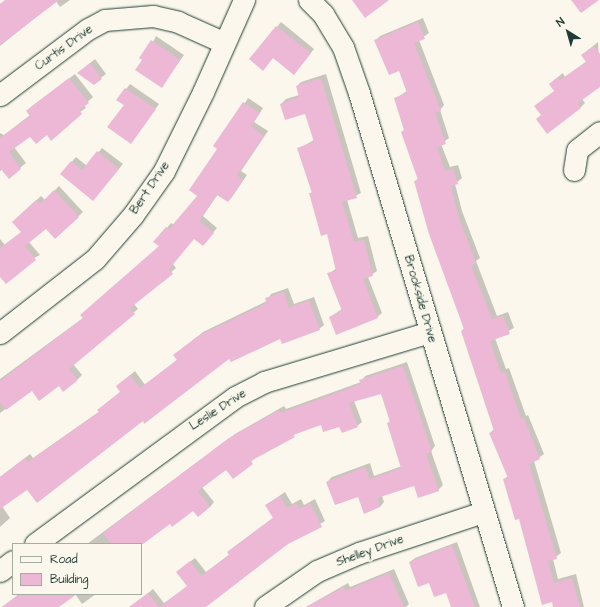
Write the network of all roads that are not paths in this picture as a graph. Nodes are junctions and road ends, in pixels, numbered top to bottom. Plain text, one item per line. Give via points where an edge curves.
1 (244, 0) edge
2 (309, 0) edge
3 (225, 43) junction
4 (0, 95) edge
5 (600, 132) edge
6 (574, 170) dead end
7 (430, 332) junction
8 (0, 333) edge
9 (483, 512) junction
10 (36, 543) edge
11 (12, 562) edge
12 (0, 571) edge
13 (265, 607) edge
14 (513, 607) edge

1 - 3 street, Bert Drive
2 - 7 street, Brookside Drive via 323,14 345,54
3 - 4 street, Curtis Drive via 178,22 153,16 106,20 88,29
3 - 8 street, Bert Drive via 164,171 133,215 95,259
5 - 6 street via 577,150
7 - 9 street, Brookside Drive
7 - 10 street, Leslie Drive via 264,382 235,397
9 - 13 street, Shelley Drive via 359,553 317,570
9 - 14 street, Brookside Drive
11 - 12 street

